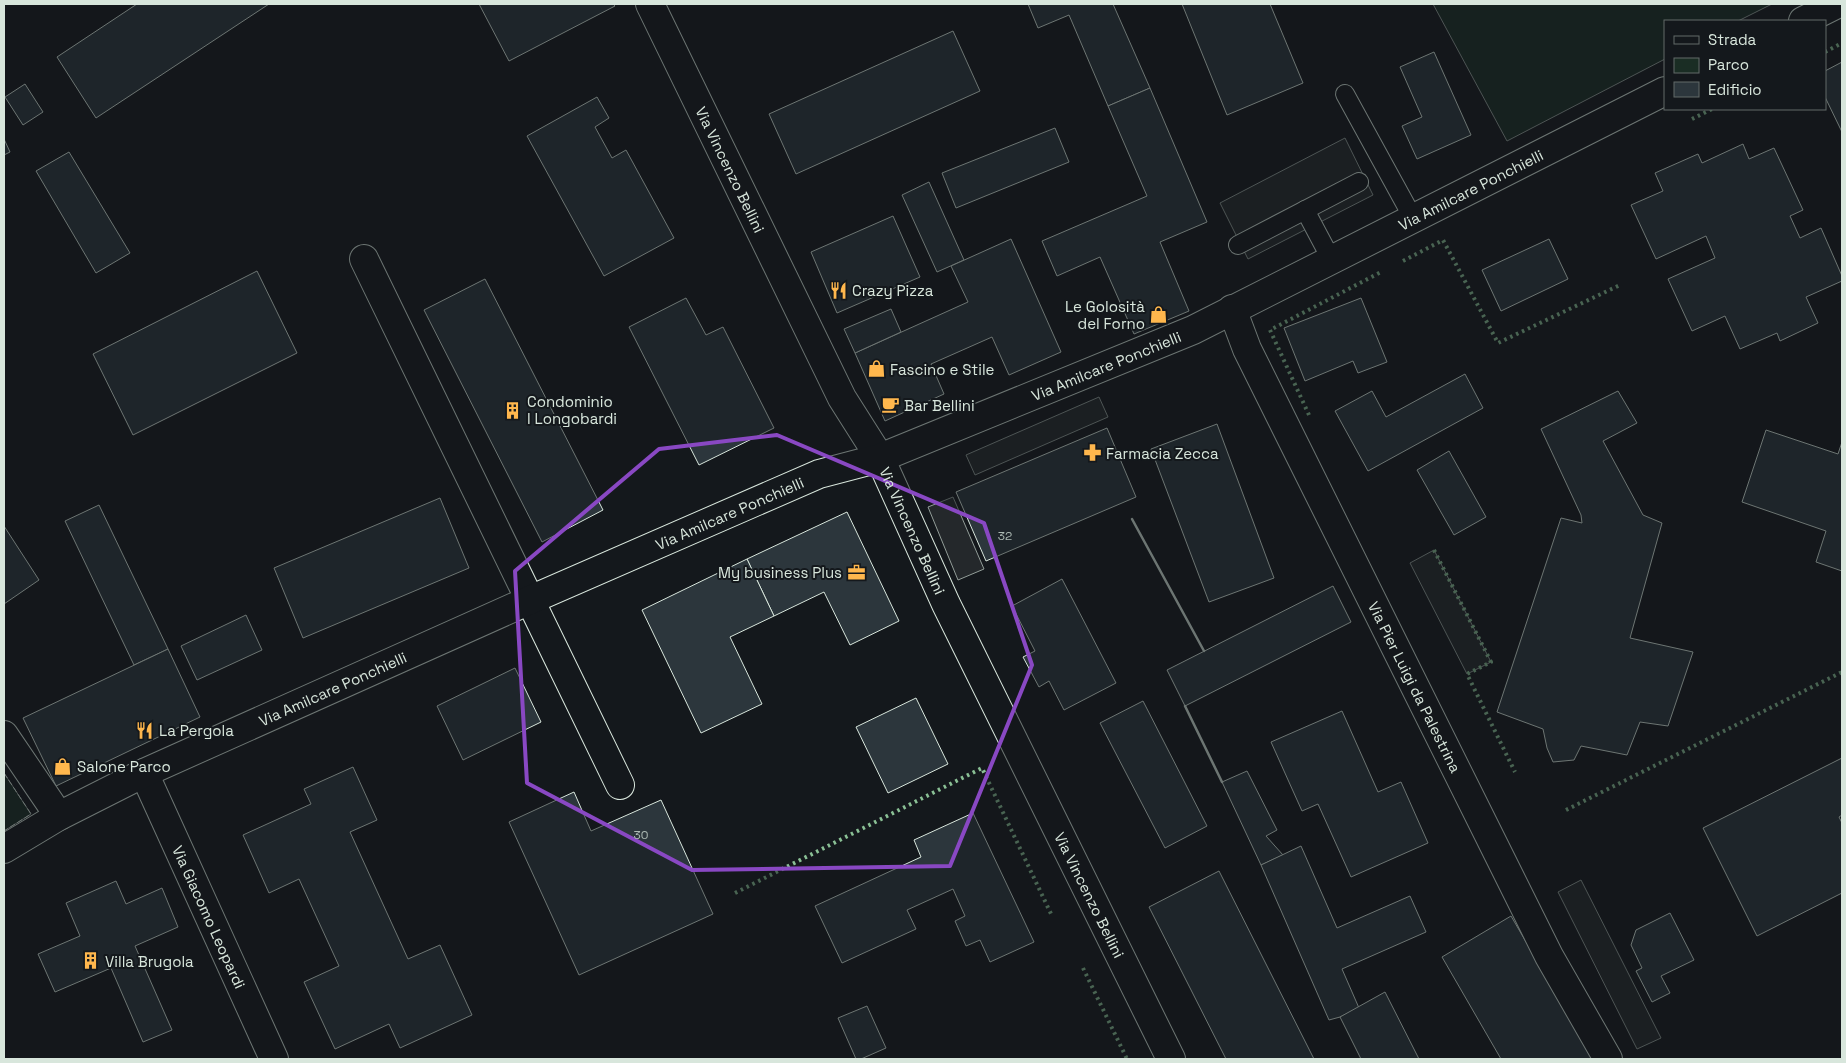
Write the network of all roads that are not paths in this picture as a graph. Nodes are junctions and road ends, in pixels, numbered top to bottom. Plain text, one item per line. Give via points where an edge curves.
1 (650, 4) edge
2 (1838, 4) edge
3 (1805, 20) edge
4 (1664, 92) edge
5 (1346, 94) dead end
6 (1359, 182) dead end
7 (1305, 210) junction
8 (1413, 218) junction
9 (1238, 245) dead end
10 (364, 259) dead end
11 (1331, 259) junction
12 (1232, 309) junction
13 (880, 458) junction
14 (530, 600) junction
15 (4, 734) edge
16 (144, 773) junction
17 (620, 785) dead end
18 (59, 816) junction
19 (4, 849) edge
20 (274, 1059) edge
21 (1171, 1059) edge
22 (1608, 1059) edge

1 - 13 street, Via Vincenzo Bellini via 842,398
2 - 3 street
4 - 8 street, Via Amilcare Ponchielli
5 - 8 lane
6 - 7 lane
7 - 9 lane
7 - 11 lane
8 - 11 street, Via Amilcare Ponchielli
10 - 14 street
11 - 12 street, Via Amilcare Ponchielli
12 - 13 street, Via Amilcare Ponchielli via 1193,330
12 - 22 street, Via Pier Luigi da Palestrina via 1248,349 1549,956
13 - 14 street, Via Amilcare Ponchielli via 818,474
13 - 21 street, Via Vincenzo Bellini via 946,604
14 - 16 street, Via Amilcare Ponchielli
14 - 17 street
15 - 18 street
16 - 18 street, Via Amilcare Ponchielli
16 - 20 street, Via Giacomo Leopardi
18 - 19 street, Via Amilcare Ponchielli

